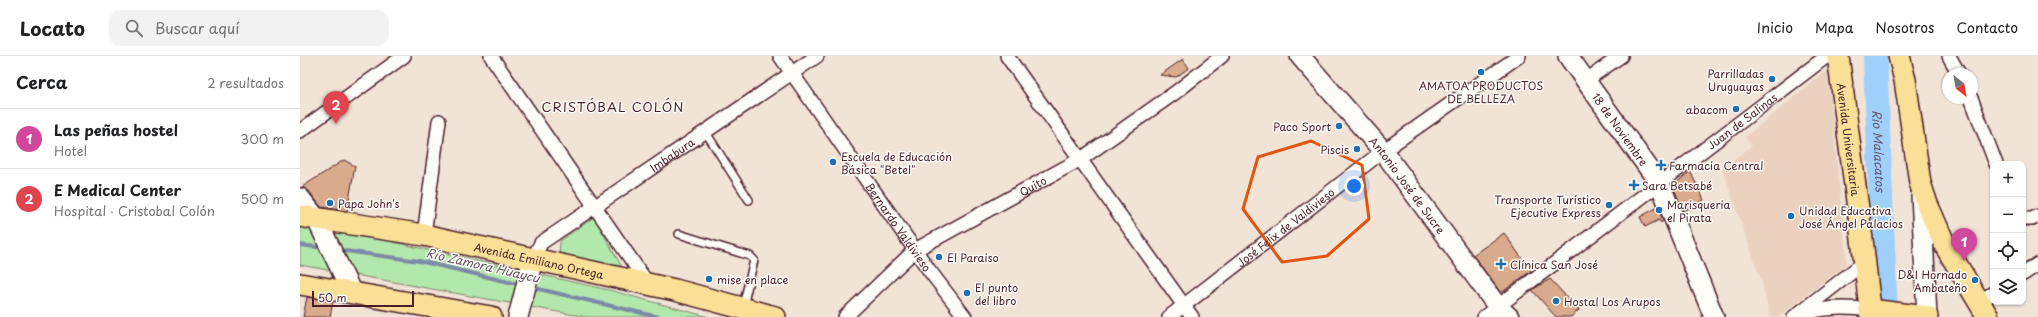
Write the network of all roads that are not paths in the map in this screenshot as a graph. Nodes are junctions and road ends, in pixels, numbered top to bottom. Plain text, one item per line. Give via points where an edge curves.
1 (404, 56) edge
2 (491, 56) edge
3 (780, 56) edge
4 (817, 56) edge
5 (1007, 56) edge
6 (1222, 56) edge
7 (1300, 56) edge
8 (1519, 56) edge
9 (1568, 56) edge
10 (1620, 56) edge
11 (1827, 56) edge
12 (1838, 56) edge
13 (1899, 56) edge
14 (1949, 56) edge
15 (1956, 68) edge
16 (792, 74) junction
17 (1585, 81) junction
18 (1973, 104) edge
19 (439, 121) dead end
20 (300, 131) edge
21 (705, 131) junction
22 (1384, 151) junction
23 (1081, 159) junction
24 (1995, 161) edge
25 (1920, 183) junction
26 (1660, 184) junction
27 (300, 198) edge
28 (749, 200) dead end
29 (594, 206) junction
30 (2038, 216) edge
31 (2026, 218) edge
32 (313, 222) edge
33 (679, 234) dead end
34 (424, 235) junction
35 (915, 250) junction
36 (533, 259) junction
37 (1865, 262) junction
38 (2038, 264) edge
39 (2026, 272) edge
40 (300, 284) edge
41 (648, 284) junction
42 (349, 286) junction
43 (1986, 304) edge
44 (1184, 306) junction
45 (742, 308) junction
46 (1870, 313) edge
47 (1497, 314) edge
48 (491, 317) edge
49 (518, 317) edge
50 (775, 317) edge
51 (845, 317) edge
52 (966, 317) edge
53 (1170, 317) edge
54 (1192, 317) edge
55 (1714, 317) edge
56 (1794, 317) edge
57 (1798, 317) edge
58 (1927, 317) edge

1 - 20 street
2 - 29 street
3 - 16 street, Bernardo Valdivieso
4 - 16 street, Imbabura
5 - 23 street
6 - 23 street, Quito
7 - 22 street, Antonio José de Sucre
8 - 22 street, José Felix de Valdivieso
9 - 17 street, 18 de Noviembre
10 - 17 street
11 - 26 street, Juan de Salinas
12 - 37 main road, Avenida Universitaria
13 - 25 main road via 1905,80
14 - 15 street
16 - 21 street, Imbabura
16 - 35 street, Bernardo Valdivieso
17 - 26 street, 18 de Noviembre
18 - 24 street
19 - 34 street
21 - 28 lane
21 - 29 street, Imbabura
22 - 44 street, José Felix de Valdivieso
22 - 47 street, Antonio José de Sucre
23 - 35 street, Quito
23 - 44 street
25 - 43 main road via 1937,227
25 - 58 street
26 - 47 street, Juan de Salinas
26 - 55 street, 18 de Noviembre
27 - 32 street
29 - 36 street, Imbabura via 541,243
29 - 41 street
30 - 31 street
32 - 34 main road, Avenida Emiliano Ortega
32 - 42 street
33 - 45 lane via 750,256 754,260
34 - 36 main road, Avenida Emiliano Ortega
35 - 51 street, Quito
35 - 52 street, Bernardo Valdivieso
36 - 41 main road, Avenida Emiliano Ortega
36 - 49 street
37 - 46 main road, Avenida Universitaria
37 - 56 street
38 - 39 street
40 - 42 main road
41 - 45 main road, Avenida Emiliano Ortega
42 - 48 main road
44 - 53 street, José Felix de Valdivieso
44 - 54 street
45 - 50 main road, Avenida Emiliano Ortega
46 - 57 street via 1836,308
46 - 58 main road

